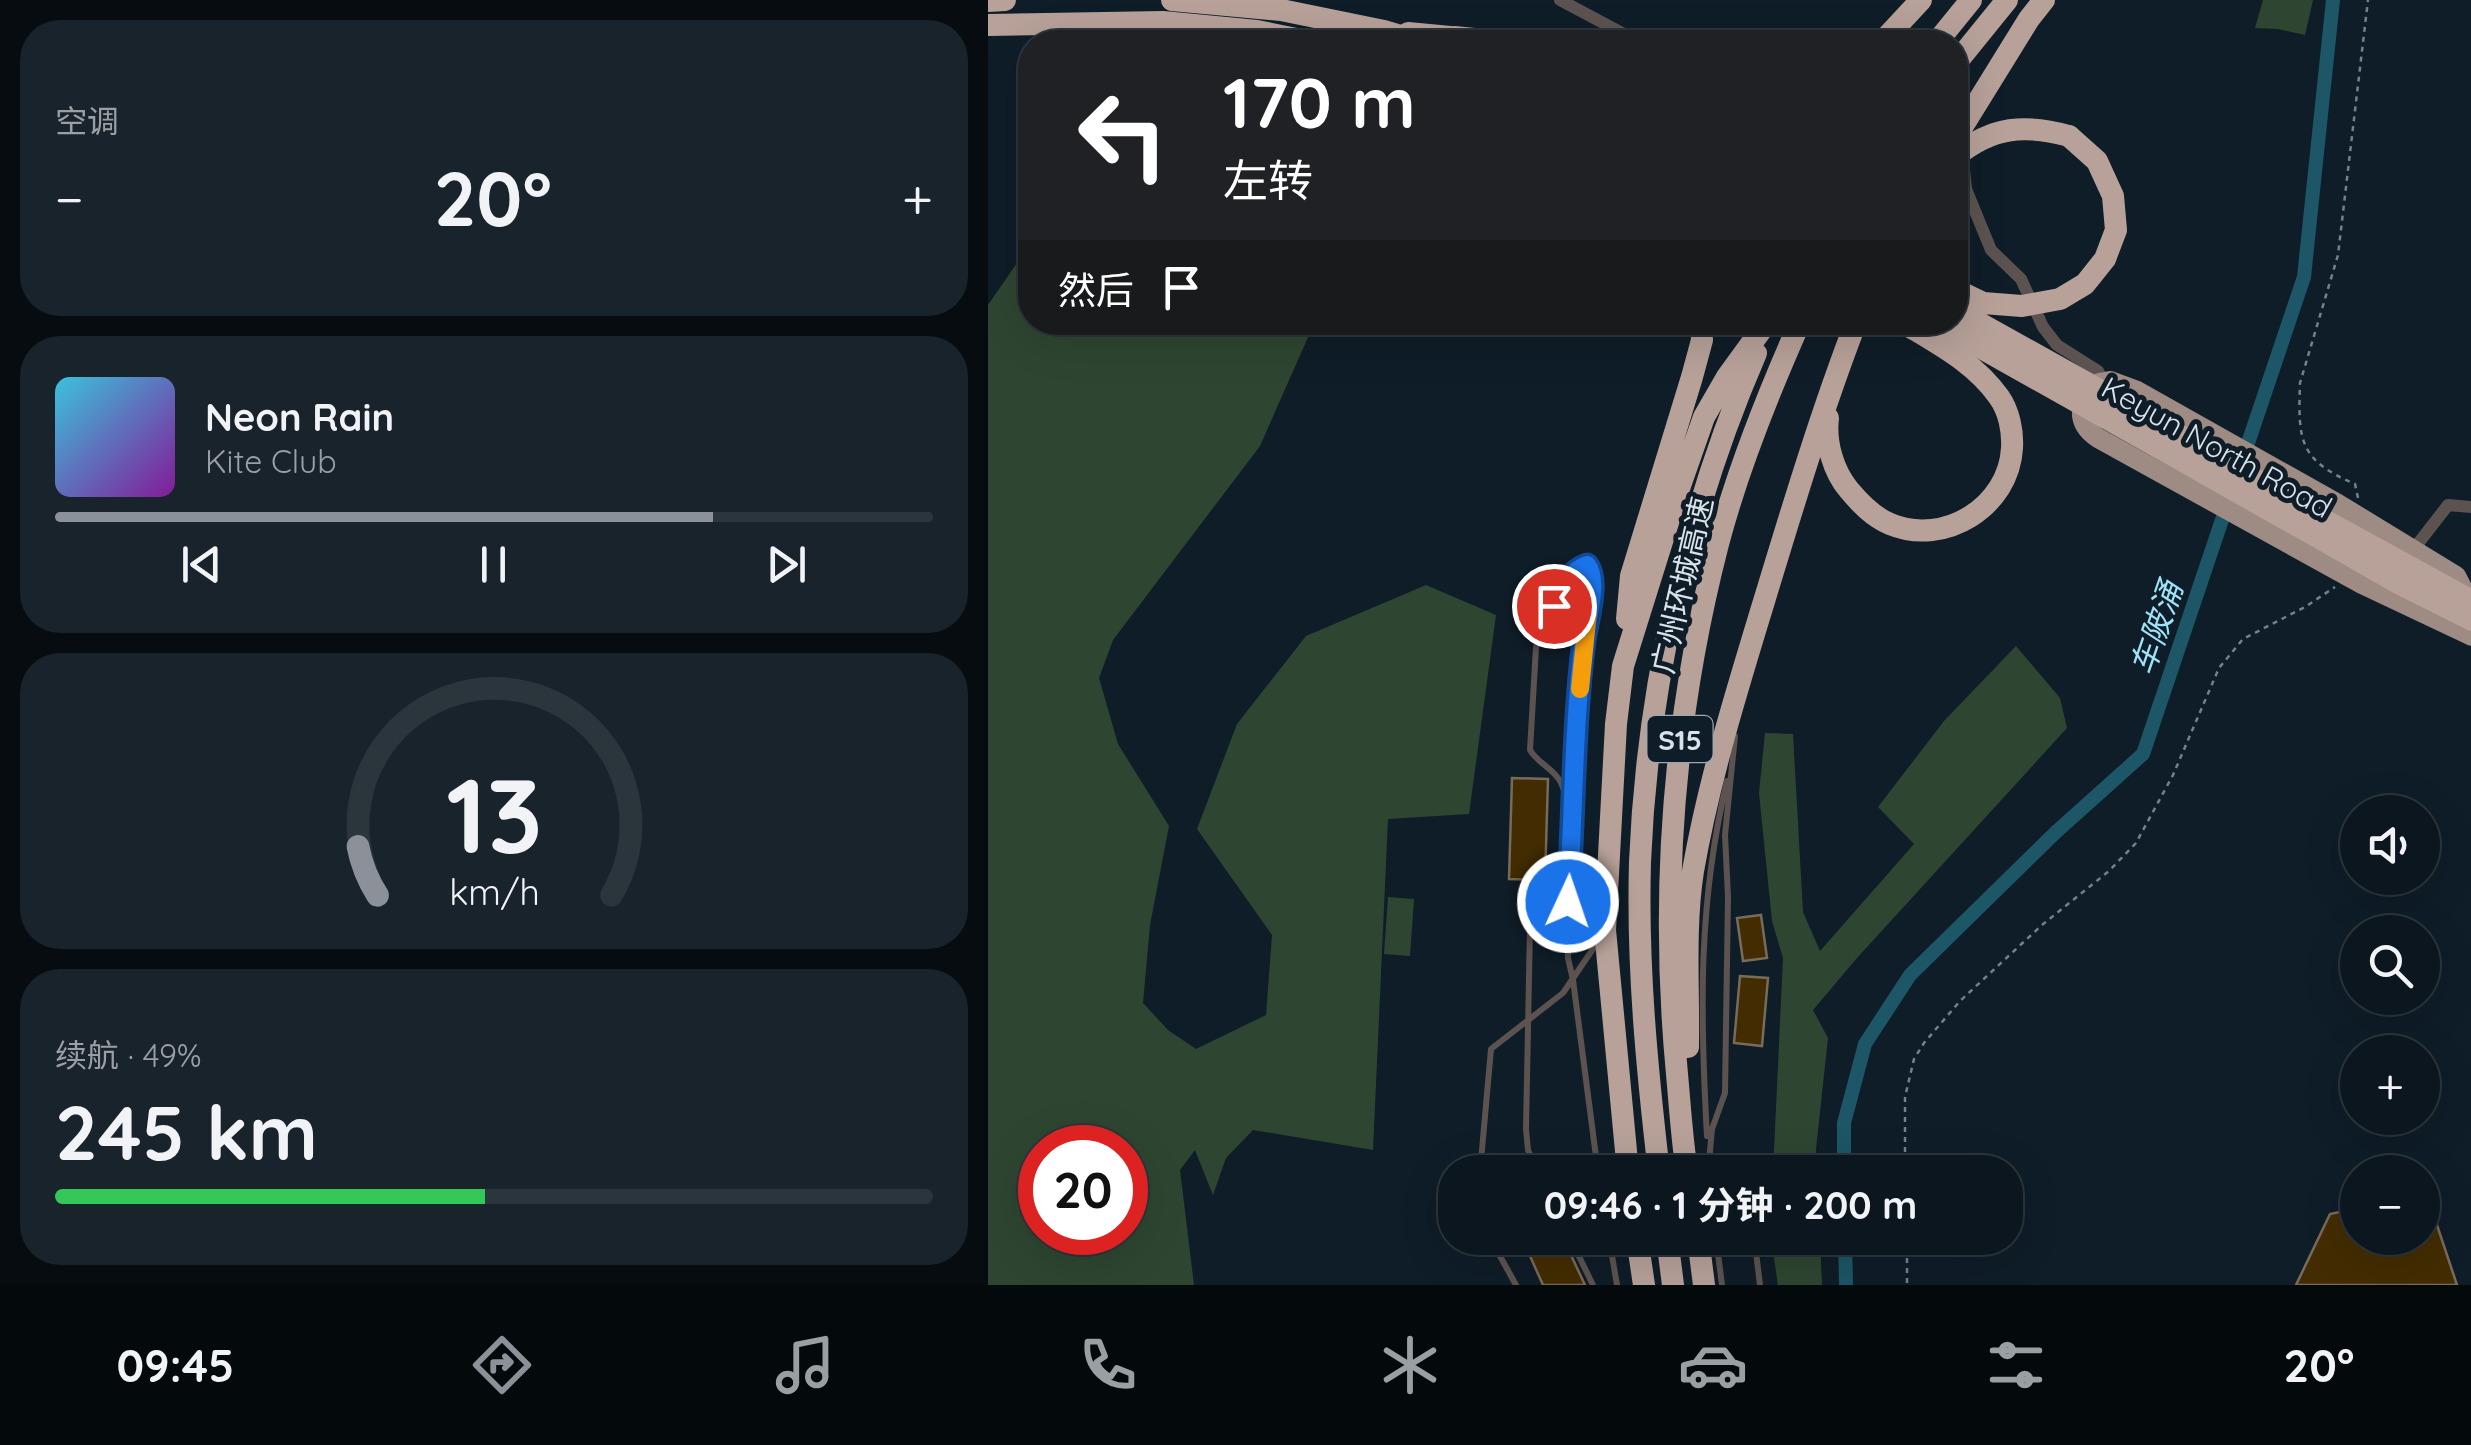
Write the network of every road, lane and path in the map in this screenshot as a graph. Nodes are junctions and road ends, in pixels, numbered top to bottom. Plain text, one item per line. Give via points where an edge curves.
1 (1004, 0) edge
2 (1172, 0) edge
3 (1560, 0) edge
4 (1921, 0) edge
5 (1971, 0) edge
6 (2008, 0) edge
7 (2044, 0) edge
8 (2368, 0) edge
9 (988, 1) edge
10 (988, 26) edge
11 (1247, 30) edge
12 (1379, 30) edge
13 (1616, 30) edge
14 (1893, 30) edge
15 (1947, 30) edge
16 (1968, 49) edge
17 (1968, 118) edge
18 (1968, 147) edge
19 (1968, 194) edge
20 (1968, 296) edge
21 (1968, 317) edge
22 (1702, 335) edge
23 (1758, 335) edge
24 (1763, 335) edge
25 (1794, 335) edge
26 (1851, 335) edge
27 (1923, 335) edge
28 (1959, 335) edge
29 (1834, 380) junction
30 (2104, 382) junction
31 (2472, 507) edge
32 (2359, 517) junction
33 (2328, 532) junction
34 (2413, 550) junction
35 (2349, 578) junction
36 (2470, 606) edge
37 (1755, 631) junction
38 (2472, 636) edge
39 (1623, 666) junction
40 (1731, 761) junction
41 (1604, 930) junction
42 (1573, 980) junction
43 (1529, 1018) junction
44 (1482, 1155) edge
45 (1530, 1155) edge
46 (1596, 1155) edge
47 (1626, 1155) edge
48 (1657, 1155) edge
49 (1692, 1155) edge
50 (1694, 1155) edge
51 (1694, 1155) edge
52 (1700, 1155) edge
53 (1906, 1155) edge
54 (1499, 1255) edge
55 (1579, 1255) edge
56 (1612, 1255) edge
57 (1640, 1255) edge
58 (1669, 1255) edge
59 (1707, 1255) edge
60 (1712, 1255) edge
61 (1756, 1255) edge
62 (1906, 1255) edge
63 (1516, 1285) edge
64 (1594, 1285) edge
65 (1617, 1285) edge
66 (1644, 1285) edge
67 (1673, 1285) edge
68 (1704, 1285) edge
69 (1722, 1285) edge
70 (1760, 1285) edge
71 (1907, 1285) edge

1 - 9 highway
2 - 12 highway via 1281,10
3 - 13 street
4 - 14 highway
5 - 15 highway
6 - 16 highway
7 - 17 highway
8 - 32 path via 2338,255 2300,384 2305,448 2330,473 2355,484
10 - 11 highway via 1163,22
18 - 20 highway, bridge via 2013,128 2069,136 2098,161 2116,230 2085,284 2060,299 2022,306
19 - 30 street via 1991,250 2022,279 2043,327
21 - 33 highway, Keyun North Road, bridge via 2171,430
22 - 39 highway via 1632,576
23 - 39 highway via 1704,417
24 - 48 highway, 广州环城高速 / S15 via 1690,540 1647,770 1640,932
25 - 49 highway, 广州环城高速 / S15 via 1718,543 1676,771 1669,940 1675,1051
26 - 29 highway
27 - 29 highway via 1968,362 2001,399 2013,432 2011,464 1996,496 1973,517 1912,530 1863,506 1832,456 1827,427
28 - 33 highway, Keyun North Road, bridge
29 - 37 highway
30 - 33 main road via 2160,404
30 - 33 main road via 2085,399 2081,415 2098,438 2131,457
31 - 34 street via 2448,505
32 - 33 main road
32 - 34 main road
33 - 35 main road
33 - 36 highway, Keyun North Road
34 - 36 main road via 2456,576
35 - 38 main road
35 - 53 path via 2242,639 2219,668 2136,843 1939,1024 1909,1074
37 - 40 lane
37 - 50 highway via 1693,874
39 - 41 highway
40 - 51 lane via 1704,926
40 - 52 lane via 1725,1093
41 - 42 lane
41 - 47 highway
42 - 43 lane
42 - 43 lane via 1567,936 1581,677 1593,582 1587,565 1568,579 1536,647 1530,750 1558,778 1567,813 1563,872 1530,927
42 - 46 lane
43 - 44 lane via 1492,1049
43 - 45 lane
54 - 63 lane
55 - 64 lane
56 - 65 lane
57 - 66 highway
58 - 67 highway
59 - 68 highway
60 - 69 lane
61 - 70 lane
62 - 71 path

